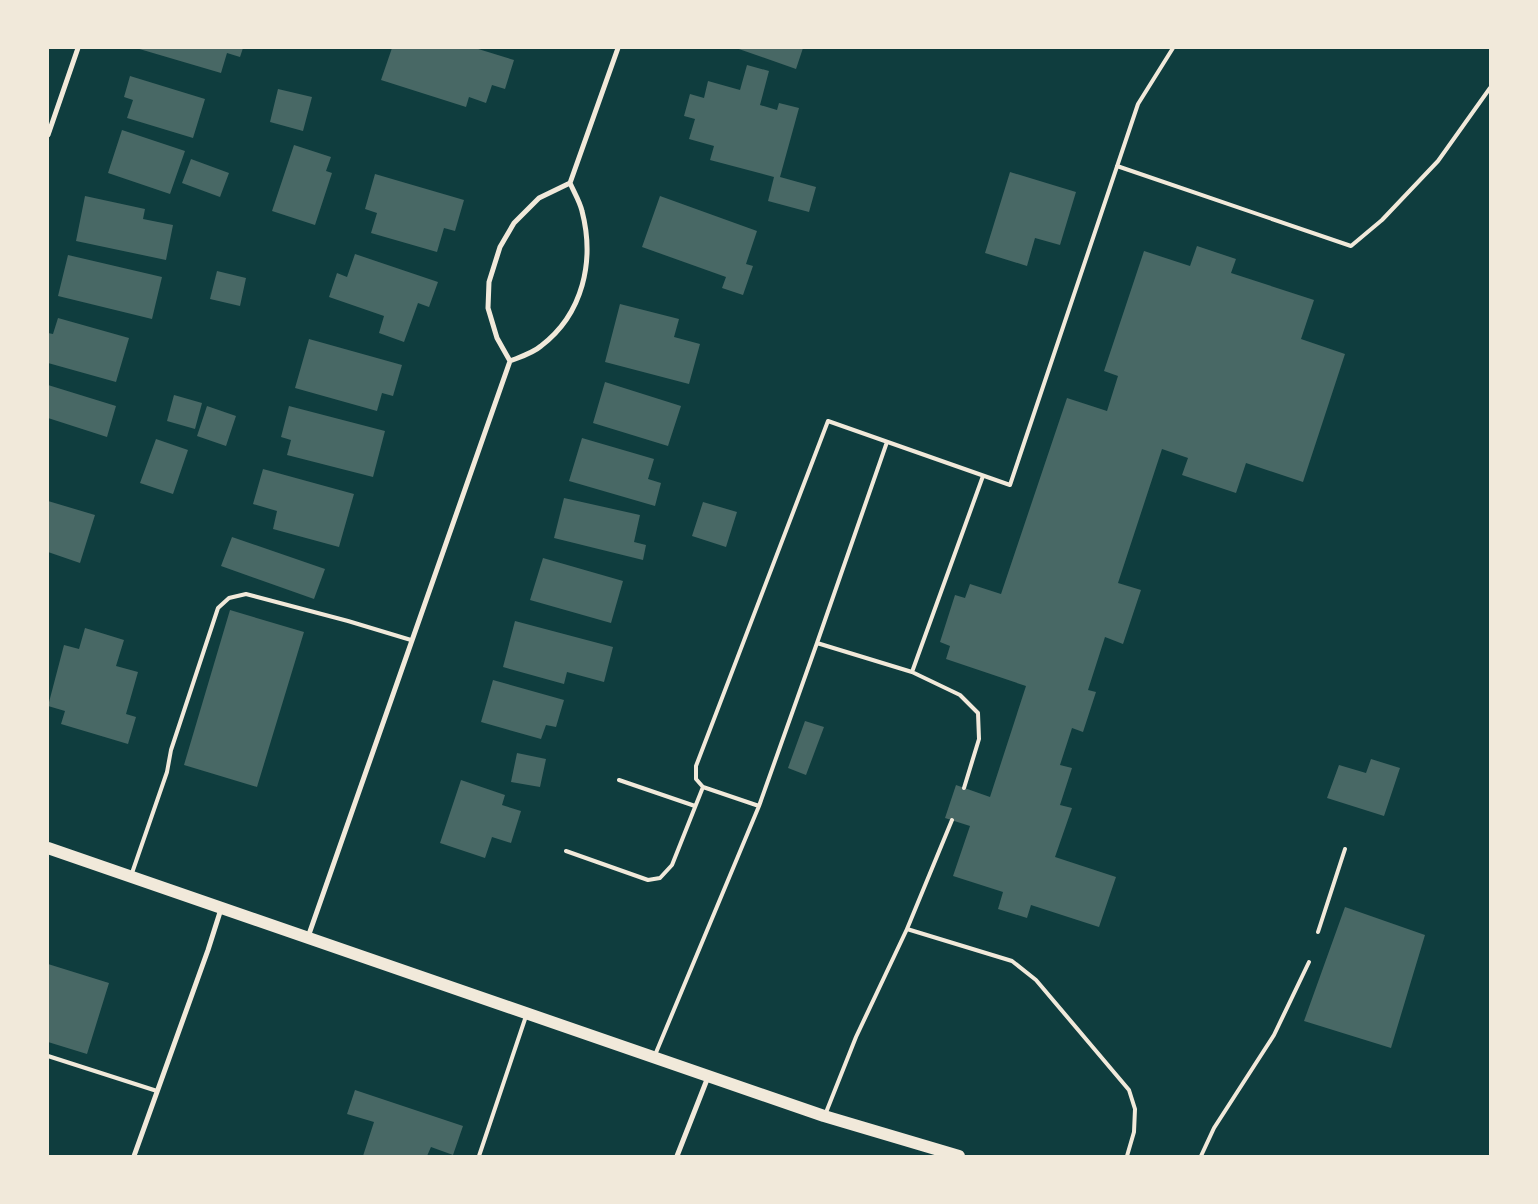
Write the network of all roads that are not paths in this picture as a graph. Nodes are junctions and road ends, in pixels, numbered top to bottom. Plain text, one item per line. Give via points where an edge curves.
1 (78, 48) edge
2 (618, 48) edge
3 (1172, 48) edge
4 (1490, 88) edge
5 (48, 135) edge
6 (1117, 166) junction
7 (570, 183) junction
8 (510, 361) junction
9 (887, 442) junction
10 (983, 476) junction
11 (411, 640) junction
12 (817, 643) junction
13 (912, 672) junction
14 (619, 780) dead end
15 (703, 787) junction
16 (964, 788) dead end
17 (695, 806) junction
18 (759, 806) junction
19 (952, 820) dead end
20 (48, 848) edge
21 (1345, 849) dead end
22 (566, 851) dead end
23 (131, 877) junction
24 (221, 908) junction
25 (907, 929) junction
26 (1318, 932) dead end
27 (307, 938) junction
28 (1309, 962) dead end
29 (526, 1014) junction
30 (48, 1056) edge
31 (654, 1059) junction
32 (708, 1077) junction
33 (157, 1091) junction
34 (824, 1116) junction
35 (134, 1156) edge
36 (478, 1156) edge
37 (677, 1156) edge
38 (959, 1156) edge
39 (1127, 1156) edge
40 (1201, 1156) edge

1 - 5 street
2 - 7 street
3 - 6 lane via 1138,104
4 - 6 lane via 1438,161 1382,220 1351,246
6 - 10 lane via 1010,485
7 - 8 street via 582,210 587,240 585,274 577,302 560,329 540,348
7 - 8 street via 539,198 514,223 500,247 489,282 488,308 497,338
8 - 11 street
9 - 10 lane
9 - 12 lane
9 - 15 lane via 828,421 696,766 696,778
10 - 13 lane
11 - 23 lane via 246,594 229,598 218,608
11 - 27 street
12 - 13 lane
12 - 18 lane
13 - 16 lane via 960,695 978,713 979,739
14 - 17 lane
15 - 17 lane
15 - 18 lane
17 - 22 lane via 672,865 660,878 648,880
18 - 31 lane
19 - 25 lane
20 - 23 main road
21 - 26 lane
23 - 24 main road
24 - 27 main road
24 - 33 street
25 - 34 lane via 856,1037
25 - 39 lane via 1012,961 1036,980 1129,1090 1135,1109 1134,1132
27 - 29 main road
28 - 40 lane via 1274,1036 1214,1128
29 - 31 main road
29 - 36 lane
30 - 33 lane
31 - 32 main road
32 - 34 main road
32 - 37 street
33 - 35 street
34 - 38 main road

